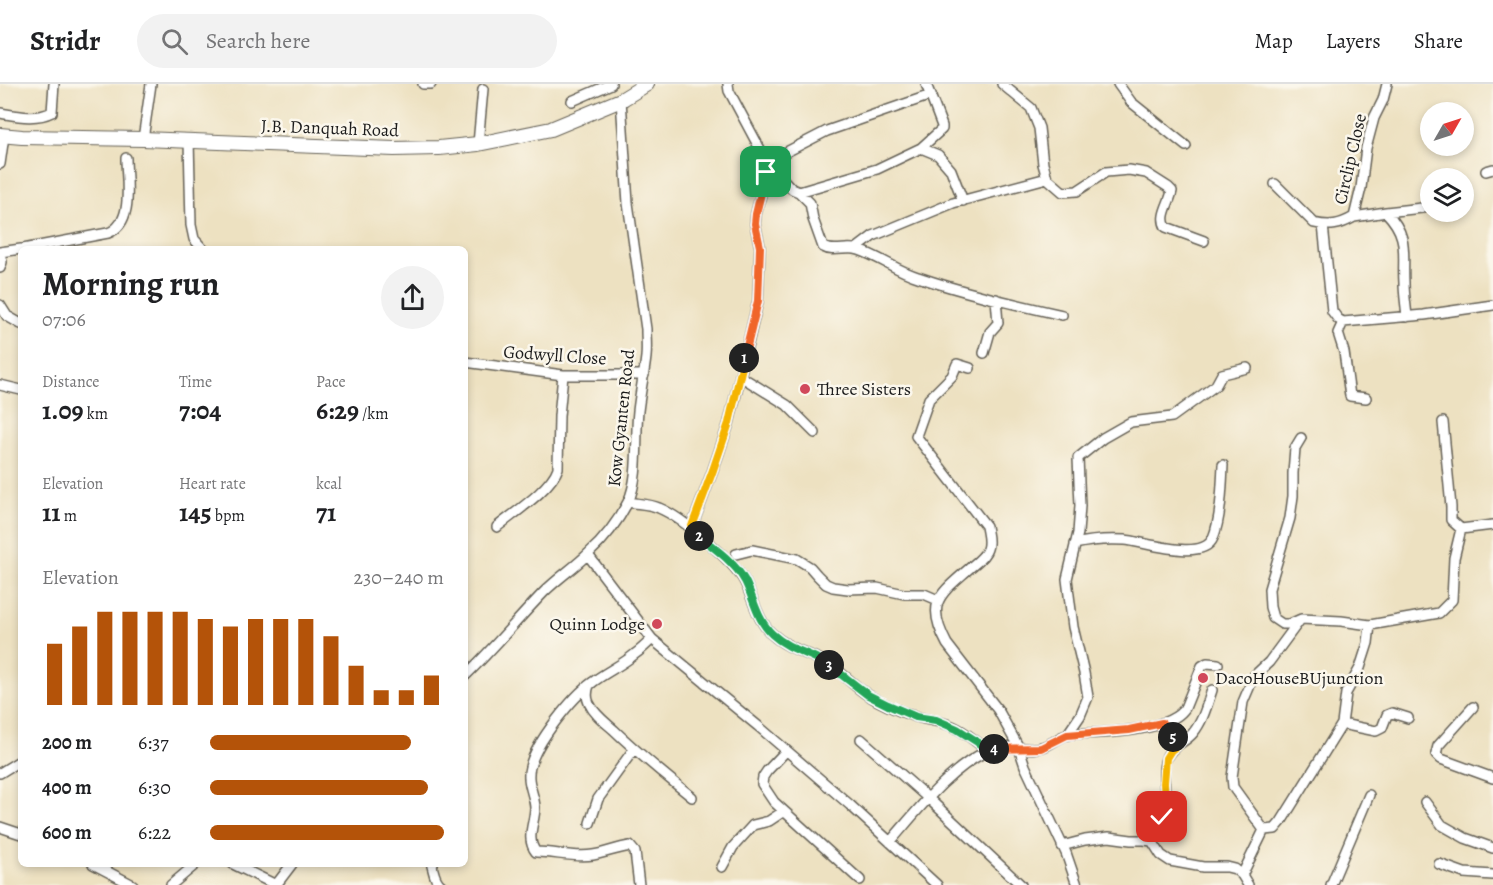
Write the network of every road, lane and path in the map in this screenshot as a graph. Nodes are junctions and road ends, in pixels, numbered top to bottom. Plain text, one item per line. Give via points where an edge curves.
1 (54, 84) edge
2 (151, 84) edge
3 (423, 84) edge
4 (431, 84) edge
5 (610, 84) edge
6 (728, 84) edge
7 (926, 84) edge
8 (1002, 84) edge
9 (1118, 84) edge
10 (1387, 84) edge
11 (637, 86) edge
12 (483, 89) dead end
13 (930, 95) junction
14 (621, 100) junction
15 (572, 101) dead end
16 (0, 113) edge
17 (24, 117) junction
18 (2, 136) edge
19 (22, 137) junction
20 (143, 139) junction
21 (189, 140) junction
22 (478, 144) junction
23 (1186, 146) dead end
24 (921, 148) junction
25 (126, 158) dead end
26 (767, 162) junction
27 (0, 164) edge
28 (1047, 178) junction
29 (1275, 184) dead end
30 (799, 192) junction
31 (963, 201) junction
32 (1420, 208) edge
33 (1386, 212) junction
34 (1354, 217) junction
35 (1323, 225) junction
36 (1204, 241) dead end
37 (52, 246) edge
38 (200, 246) edge
39 (856, 249) junction
40 (18, 250) edge
41 (0, 253) edge
42 (0, 268) edge
43 (996, 299) junction
44 (0, 305) edge
45 (1493, 305) edge
46 (1062, 315) dead end
47 (1407, 317) junction
48 (18, 322) edge
49 (1343, 322) junction
50 (984, 353) dead end
51 (468, 363) edge
52 (970, 368) dead end
53 (1247, 368) dead end
54 (563, 375) junction
55 (644, 375) junction
56 (740, 376) junction
57 (0, 385) edge
58 (18, 389) edge
59 (1366, 398) dead end
60 (1443, 422) dead end
61 (815, 433) dead end
62 (1301, 438) dead end
63 (1223, 465) dead end
64 (628, 502) junction
65 (1493, 525) edge
66 (497, 527) dead end
67 (691, 529) junction
68 (1461, 529) junction
69 (1075, 544) junction
70 (736, 554) dead end
71 (588, 555) junction
72 (938, 600) junction
73 (1301, 619) junction
74 (1370, 625) junction
75 (652, 639) junction
76 (1218, 664) dead end
77 (468, 673) edge
78 (589, 685) junction
79 (1212, 690) dead end
80 (1473, 707) dead end
81 (1408, 718) dead end
82 (1162, 723) junction
83 (1342, 724) junction
84 (1067, 735) junction
85 (861, 739) dead end
86 (1179, 744) junction
87 (1019, 747) junction
88 (634, 749) junction
89 (786, 751) junction
90 (988, 751) junction
91 (18, 761) edge
92 (2, 769) edge
93 (1493, 778) edge
94 (1369, 795) dead end
95 (692, 797) dead end
96 (928, 798) junction
97 (1425, 802) dead end
98 (784, 811) junction
99 (590, 823) dead end
100 (0, 827) edge
101 (1264, 830) junction
102 (18, 833) edge
103 (1152, 841) junction
104 (890, 842) junction
105 (1062, 846) junction
106 (1493, 848) edge
107 (1439, 864) dead end
108 (99, 867) edge
109 (192, 867) edge
110 (239, 867) edge
111 (290, 867) edge
112 (432, 867) edge
113 (722, 867) dead end
114 (1242, 875) junction
115 (1493, 875) edge
116 (860, 880) dead end
117 (133, 885) edge
118 (171, 885) edge
119 (276, 885) edge
120 (441, 885) edge
121 (639, 885) edge
122 (937, 885) edge
123 (1021, 885) edge
124 (1077, 885) edge
125 (1248, 885) edge
126 (1331, 885) edge

1 - 17 street via 52,112
2 - 20 street
3 - 4 street
5 - 15 street
6 - 26 street
7 - 13 street
8 - 28 street via 1030,108 1039,128
9 - 23 street via 1131,102
10 - 34 street, Circlip Close via 1366,148
11 - 14 highway, J.B. Danquah Road
12 - 22 street
13 - 24 street via 942,129
13 - 26 street via 827,132
14 - 22 highway, J.B. Danquah Road via 551,129
14 - 55 street, Kow Gyanten Road via 628,203 646,329
16 - 17 street
17 - 19 street
18 - 19 highway, J.B. Danquah Road
18 - 27 street
19 - 20 highway, J.B. Danquah Road
20 - 21 highway, J.B. Danquah Road
21 - 22 highway, J.B. Danquah Road via 394,149
21 - 38 street via 191,225 194,240
24 - 30 street via 877,169
24 - 31 street via 938,155 951,170
25 - 37 street via 127,209 119,227
26 - 30 street
26 - 56 street via 755,224 760,247 758,301
28 - 31 street
28 - 36 street via 1063,192 1077,191 1106,172 1146,173 1172,191 1163,217 1166,227
29 - 35 street, Circlip Close via 1310,220
30 - 39 street via 810,203 823,247
31 - 39 street via 873,236
32 - 33 street
33 - 34 street
33 - 47 street via 1402,236
34 - 35 street, Circlip Close via 1342,224
35 - 49 street via 1332,310
39 - 43 street via 915,277
40 - 41 street
41 - 42 street
43 - 46 street
43 - 50 street via 998,323 990,332
44 - 48 street via 7,316
45 - 47 street
47 - 49 street
49 - 59 street via 1338,333 1350,396
51 - 54 street, Godwyll Close
52 - 72 street via 957,364 952,376 929,399 916,436 986,526 989,540 979,560
53 - 69 street via 1222,374 1216,385 1172,417 1131,422 1078,458 1080,506
54 - 55 street, Godwyll Close
54 - 66 street via 556,474
55 - 64 street, Kow Gyanten Road
56 - 61 street via 787,405
56 - 67 street via 729,423
57 - 58 street
60 - 68 street via 1451,520
62 - 73 street via 1295,448 1290,518 1269,589 1273,618 1282,624
63 - 69 street via 1221,500 1212,540 1202,549 1184,550 1125,540
64 - 67 street via 656,506
64 - 71 street, Kow Gyanten Road via 612,529
65 - 68 street
67 - 90 street via 735,567 759,617 773,635 793,649 827,663 868,695 916,717 957,729
68 - 74 street via 1454,558 1452,600 1446,608 1440,613
69 - 84 street via 1067,579 1088,697
70 - 72 street via 752,550 797,559 833,586 924,594
71 - 75 street
71 - 77 street, Kow Gyanten Road via 552,585
72 - 87 street via 936,614 947,644 998,710
73 - 74 street
73 - 101 street via 1254,676 1243,702 1233,787
74 - 83 street via 1368,643 1346,693
75 - 78 street
75 - 89 street
76 - 82 street via 1202,666 1182,713
78 - 88 street via 590,705
78 - 121 street via 548,732 530,766 535,808 530,841 536,852 576,856 630,846 635,852
79 - 86 street via 1201,721 1192,735
80 - 93 street via 1438,746 1436,754
81 - 83 street via 1387,715 1382,728 1376,731
82 - 84 street
82 - 86 street
83 - 101 street via 1281,822 1275,829
84 - 87 street via 1041,748
85 - 96 street
86 - 103 street via 1166,758 1162,817
87 - 90 street
87 - 105 street
88 - 95 street
88 - 99 street via 598,799
89 - 98 street via 766,771 762,784
89 - 104 street
90 - 96 street via 965,764
91 - 92 street
94 - 126 street
96 - 104 street
96 - 123 street
97 - 106 street via 1442,825
98 - 113 street via 753,825 732,847
98 - 116 street
100 - 102 street
101 - 114 street
103 - 105 street via 1109,837
103 - 114 street via 1170,861 1227,867
104 - 122 street
105 - 124 street
107 - 115 street via 1464,873
108 - 117 street
109 - 118 street
110 - 119 street
111 - 119 street
112 - 120 street
114 - 125 street

